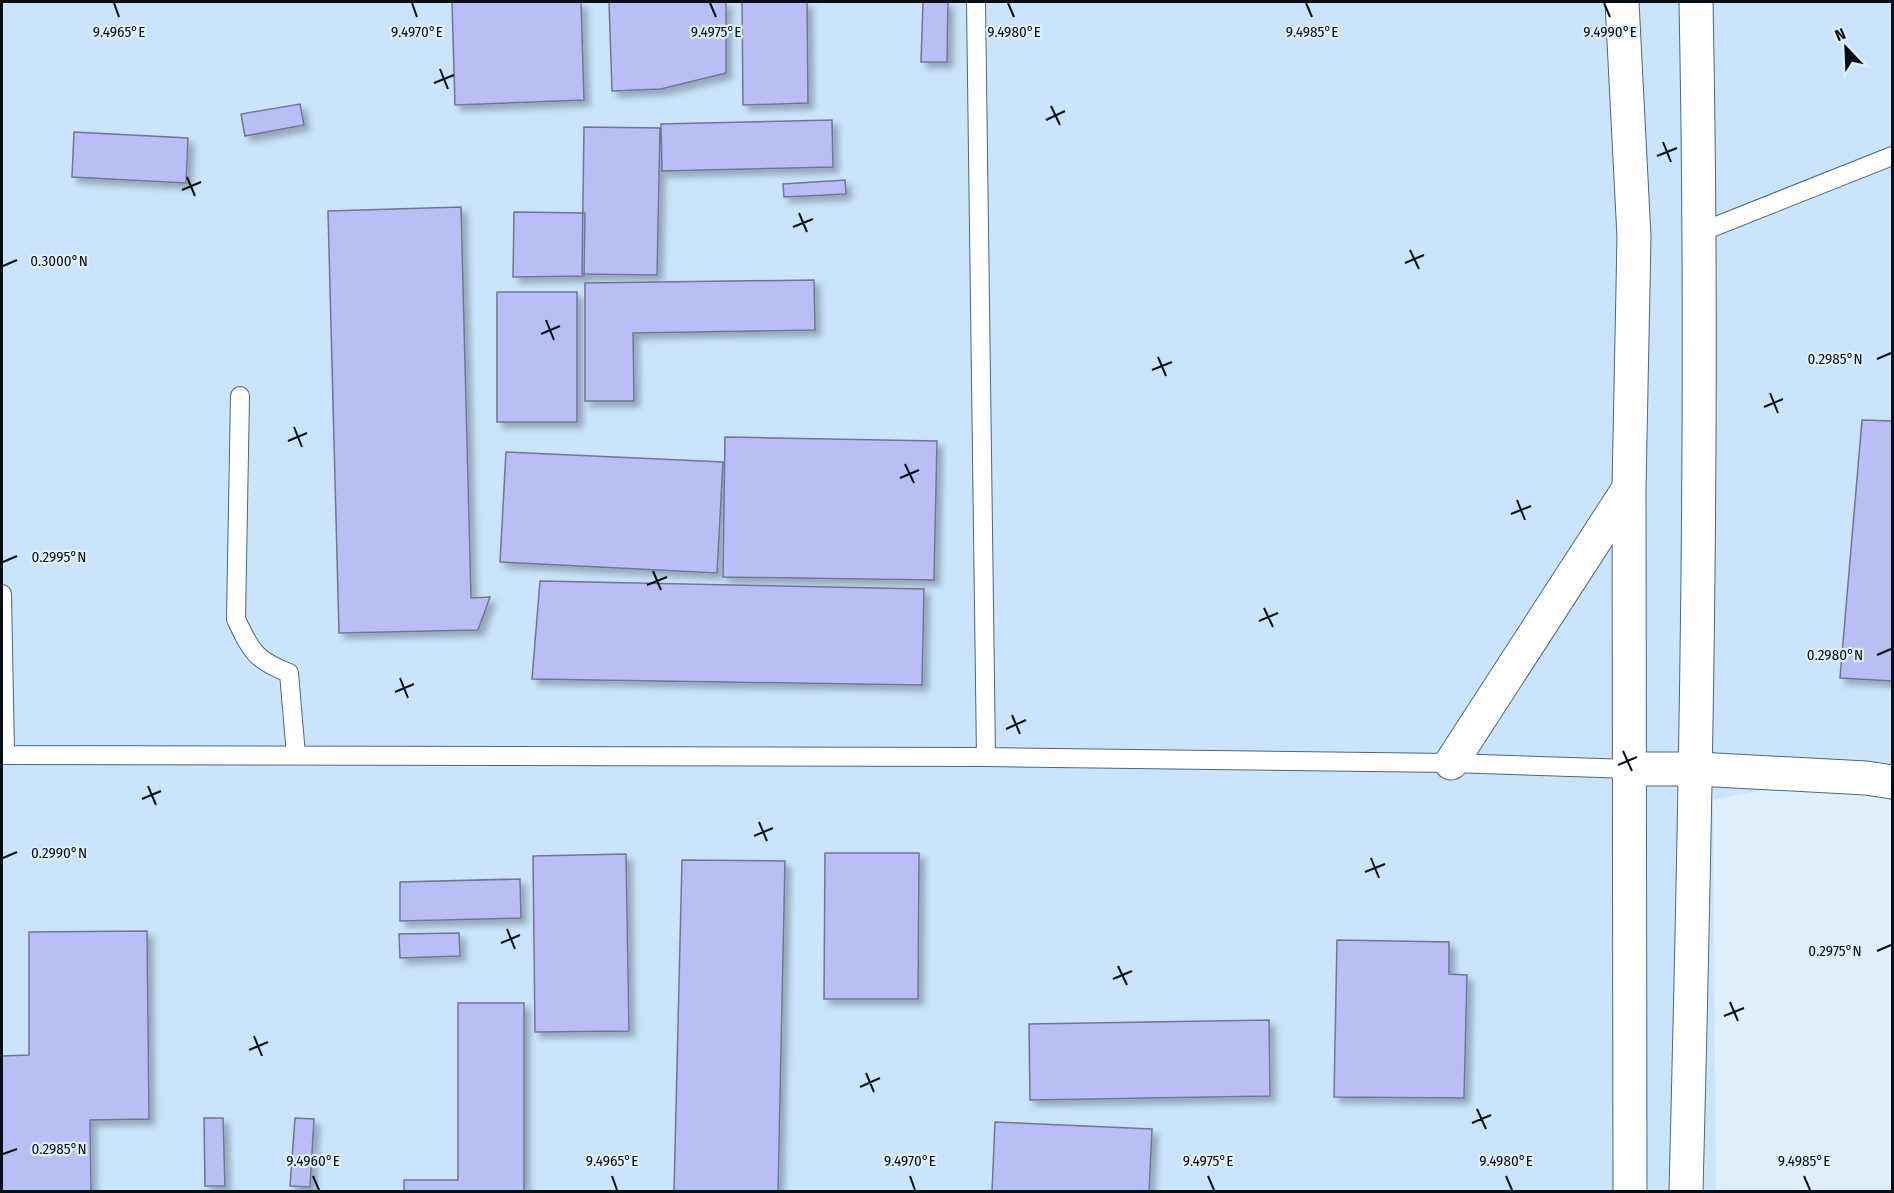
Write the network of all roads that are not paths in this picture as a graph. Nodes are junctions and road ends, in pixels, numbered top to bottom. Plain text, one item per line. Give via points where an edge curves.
1 (976, 2) edge
2 (1623, 2) edge
3 (1696, 2) edge
4 (1893, 156) edge
5 (1701, 232) junction
6 (240, 396) dead end
7 (1629, 488) junction
8 (2, 594) edge
9 (3, 754) edge
10 (296, 755) junction
11 (986, 757) junction
12 (1451, 763) junction
13 (1631, 769) junction
14 (1696, 769) junction
15 (1893, 782) edge
16 (1630, 1191) edge
17 (1686, 1191) edge

1 - 11 lane
2 - 7 main road via 1634,237
3 - 5 main road
4 - 5 lane
5 - 14 main road
6 - 10 lane via 236,619 252,652 289,673
7 - 12 main road
7 - 13 main road
8 - 9 lane
9 - 10 lane
10 - 11 lane
11 - 12 lane
12 - 13 lane
13 - 14 main road
13 - 16 main road
14 - 15 main road
14 - 17 main road

